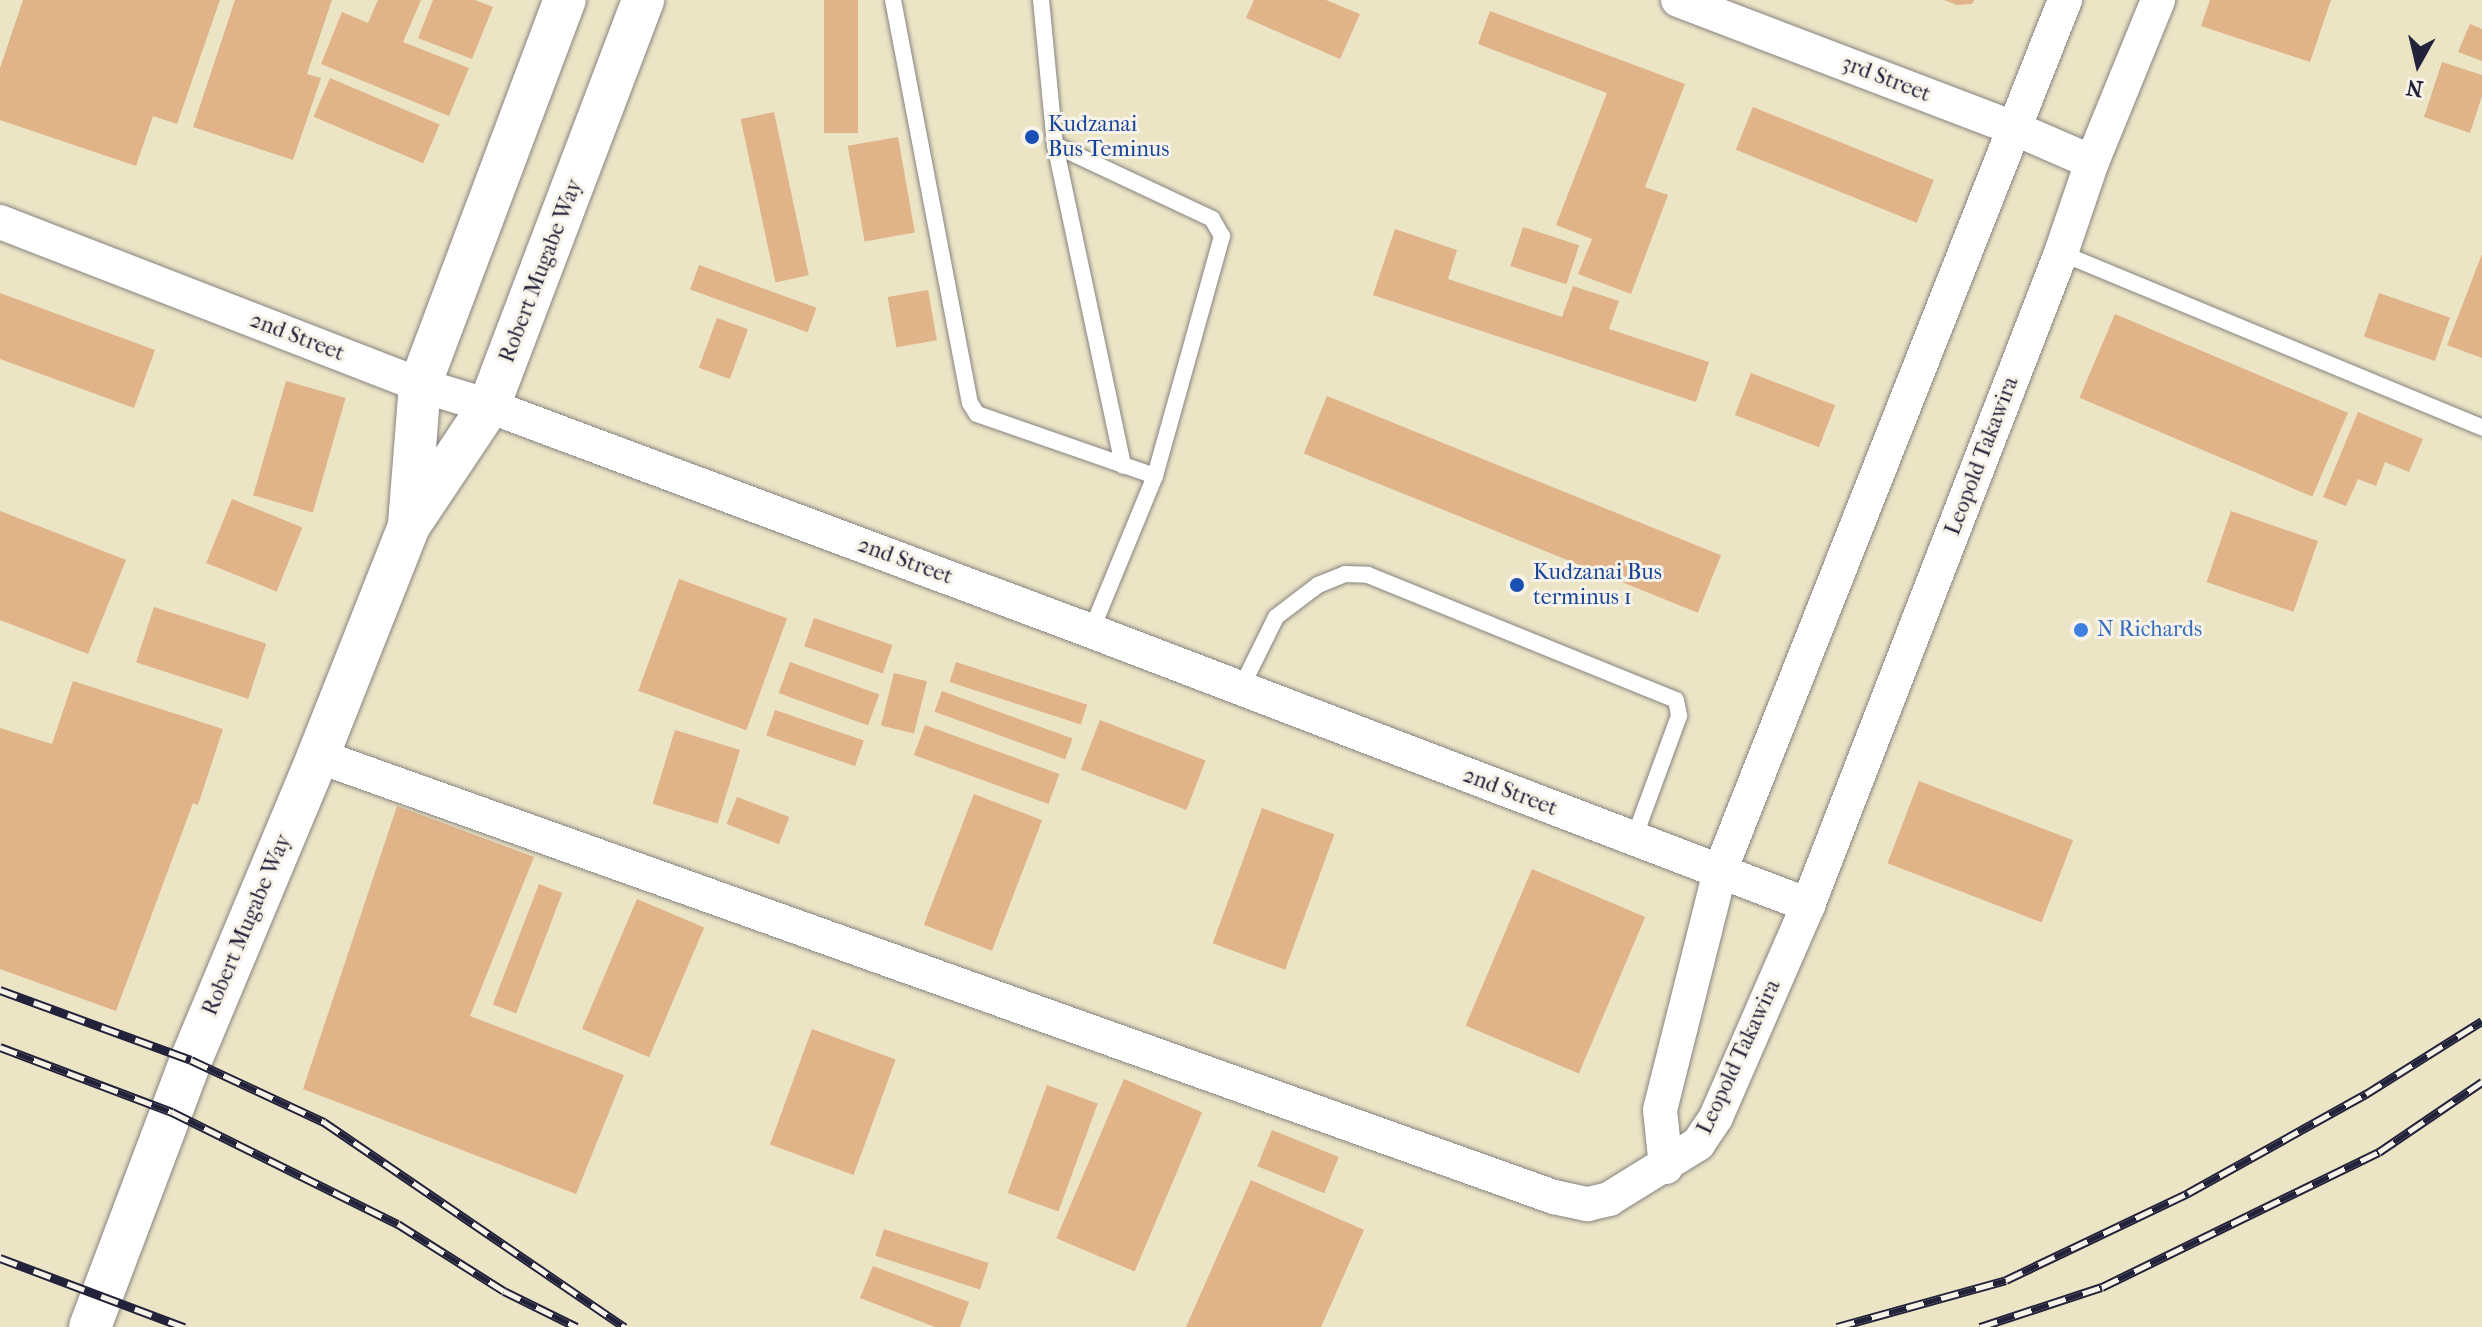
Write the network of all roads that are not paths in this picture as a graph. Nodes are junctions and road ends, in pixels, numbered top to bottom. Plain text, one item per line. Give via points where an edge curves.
1 (565, 0) edge
2 (643, 0) edge
3 (893, 0) edge
4 (1041, 0) edge
5 (1678, 0) edge
6 (2065, 0) edge
7 (2158, 0) edge
8 (2016, 129) junction
9 (1055, 145) junction
10 (2092, 162) junction
11 (0, 222) edge
12 (2061, 253) junction
13 (420, 385) junction
14 (489, 406) junction
15 (2482, 427) edge
16 (1123, 466) junction
17 (1155, 476) junction
18 (409, 526) junction
19 (1091, 631) junction
20 (1240, 690) junction
21 (318, 756) junction
22 (1634, 838) junction
23 (1720, 871) junction
24 (1808, 905) junction
25 (1666, 1167) junction
26 (90, 1327) edge

1 - 13 street, Robert Mugabe Way
2 - 14 street, Robert Mugabe Way
3 - 16 lane via 970,403 977,414
4 - 9 lane
5 - 8 street, 3rd Street
6 - 8 street, Leopold Takawira
7 - 10 street, Leopold Takawira
8 - 10 street, 3rd Street
8 - 23 street, Leopold Takawira
9 - 16 lane
9 - 17 lane via 1220,227 1222,236
10 - 12 street, Leopold Takawira
11 - 13 street, 2nd Street
12 - 15 lane
12 - 24 street, Leopold Takawira
13 - 14 street, 2nd Street
13 - 18 street, Robert Mugabe Way
14 - 18 street, Robert Mugabe Way
14 - 19 street, 2nd Street
16 - 17 lane
17 - 19 lane
18 - 21 street, Robert Mugabe Way
19 - 20 street, 2nd Street
20 - 22 street, 2nd Street
20 - 22 lane via 1276,617 1318,585 1345,574 1368,575 1676,700 1679,716
21 - 25 street via 1554,1197 1588,1204 1609,1199
21 - 26 street, Robert Mugabe Way via 191,1060
22 - 23 street, 2nd Street
23 - 24 street, 2nd Street
23 - 25 street, Leopold Takawira via 1660,1110
24 - 25 street, Leopold Takawira via 1716,1117 1698,1144

